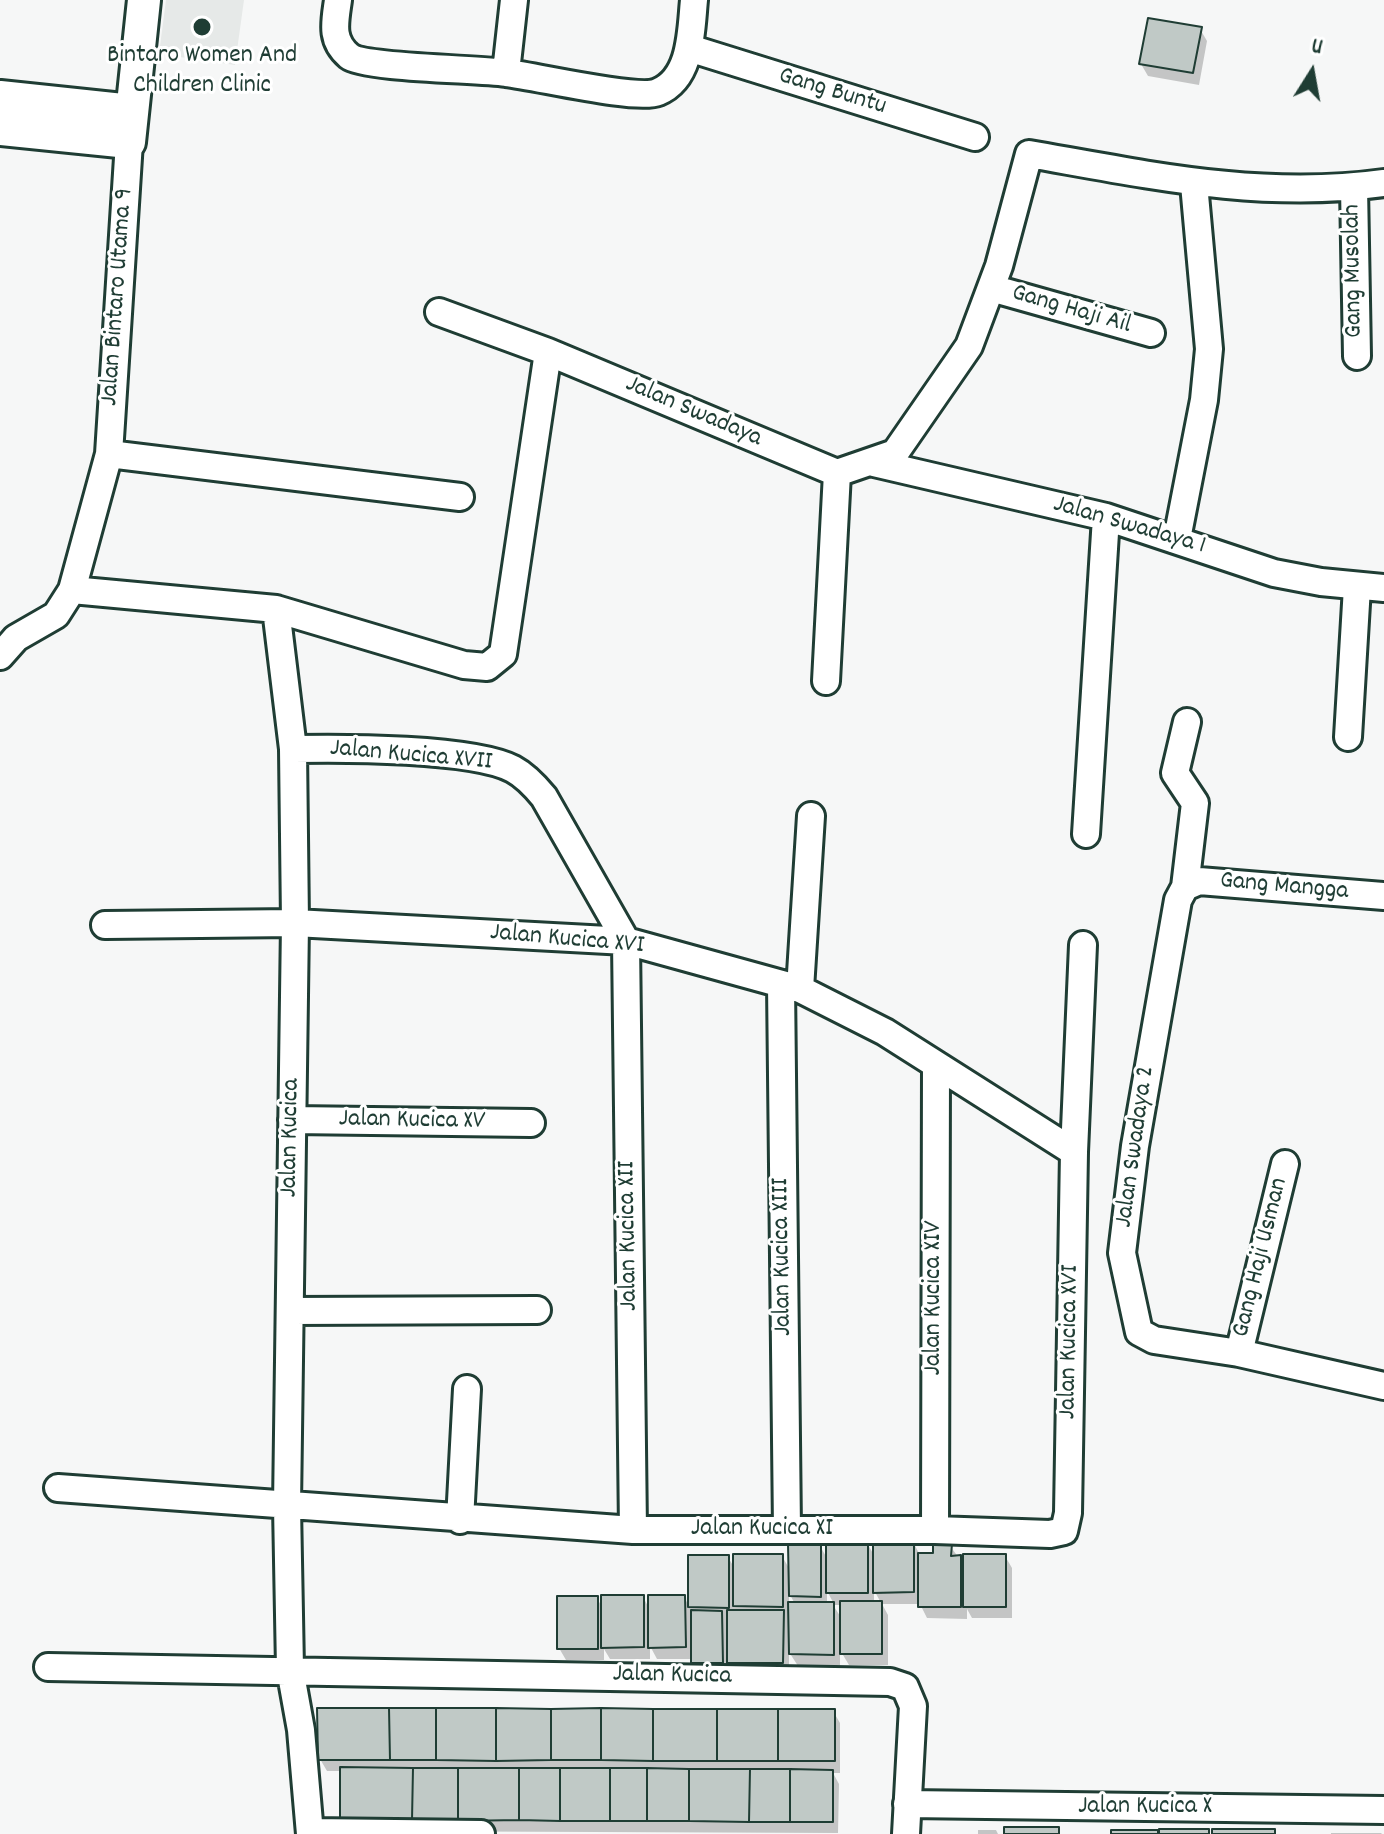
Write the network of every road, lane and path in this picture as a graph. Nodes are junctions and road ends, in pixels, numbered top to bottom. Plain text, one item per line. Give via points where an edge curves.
1 (144, 0) edge
2 (338, 0) edge
3 (514, 0) edge
4 (694, 0) edge
5 (689, 48) junction
6 (506, 72) junction
7 (0, 97) edge
8 (130, 126) junction
9 (0, 129) edge
10 (975, 137) dead end
11 (1384, 183) edge
12 (1194, 184) junction
13 (1354, 187) junction
14 (991, 288) junction
15 (439, 312) dead end
16 (1151, 333) dead end
17 (548, 352) junction
18 (1357, 356) dead end
19 (109, 454) junction
20 (874, 463) junction
21 (837, 473) junction
22 (460, 497) dead end
23 (1106, 517) junction
24 (1177, 539) junction
25 (1357, 587) junction
26 (1384, 588) edge
27 (72, 590) junction
28 (276, 609) junction
29 (0, 656) edge
30 (826, 681) dead end
31 (1187, 722) dead end
32 (1348, 737) dead end
33 (293, 749) junction
34 (811, 816) dead end
35 (1086, 834) dead end
36 (1185, 887) junction
37 (1384, 896) edge
38 (295, 923) junction
39 (105, 925) dead end
40 (626, 941) junction
41 (1083, 945) dead end
42 (791, 986) junction
43 (936, 1065) junction
44 (292, 1120) junction
45 (531, 1123) dead end
46 (1074, 1152) junction
47 (1285, 1164) dead end
48 (537, 1310) dead end
49 (290, 1311) junction
50 (1239, 1353) junction
51 (1384, 1386) edge
52 (467, 1389) dead end
53 (58, 1488) dead end
54 (287, 1506) junction
55 (460, 1520) junction
56 (633, 1530) junction
57 (787, 1530) junction
58 (935, 1530) junction
59 (1064, 1531) joint
60 (48, 1667) dead end
61 (290, 1669) junction
62 (907, 1804) junction
63 (1384, 1810) edge
64 (310, 1833) edge
65 (481, 1834) edge
66 (906, 1834) edge

1 - 8 street, Jalan Bintaro Utama 9
2 - 6 street via 337,44 357,60
3 - 6 street
4 - 5 street
5 - 6 street via 670,84 647,95
5 - 10 street, Gang Buntu
7 - 8 street
8 - 9 street
8 - 19 street, Jalan Bintaro Utama 9
11 - 13 street
12 - 13 street
12 - 14 street via 1029,154
12 - 24 street via 1209,349
13 - 18 street, Gang Musolah
14 - 16 street, Gang Haji Ail
14 - 20 street via 969,346 923,415 895,453
15 - 17 street, Jalan Swadaya
17 - 21 street, Jalan Swadaya
17 - 28 street via 503,654 487,667 464,665
19 - 22 street
19 - 27 street, Jalan Bintaro Utama 9
20 - 21 street
20 - 23 street, Jalan Swadaya 1
21 - 30 street
23 - 24 street, Jalan Swadaya 1
23 - 35 street
24 - 25 street, Jalan Swadaya 1 via 1274,573
25 - 26 street, Jalan Swadaya 1
25 - 32 street
27 - 28 street
27 - 29 street via 56,615 16,638
28 - 33 street, Jalan Kucica
31 - 36 street, Jalan Swadaya 2 via 1175,773 1195,803
33 - 38 street, Jalan Kucica
33 - 40 street, Jalan Kucica XVII via 473,757 513,769 544,797
34 - 42 street, Jalan Kucica XIII
36 - 37 street, Gang Mangga via 1199,881
36 - 50 street, Jalan Swadaya 2 via 1178,900 1137,1131 1122,1253 1139,1332 1154,1340
38 - 39 street, Jalan Kucica XVI
38 - 40 street, Jalan Kucica XVI
38 - 44 street, Jalan Kucica
40 - 42 street, Jalan Kucica XVI
40 - 56 street, Jalan Kucica XII
41 - 46 street, Jalan Kucica XVI
42 - 43 street, Jalan Kucica XVI via 885,1032
42 - 57 street, Jalan Kucica XIII
43 - 46 street, Jalan Kucica XVI
43 - 58 street, Jalan Kucica XIV
44 - 45 street, Jalan Kucica XV
44 - 49 street, Jalan Kucica
46 - 59 street, Jalan Kucica XVI
47 - 50 street, Gang Haji Usman
48 - 49 street
49 - 54 street, Jalan Kucica
50 - 51 street, Jalan Swadaya 2
52 - 55 street
53 - 54 street, Jalan Kucica XI
54 - 55 street, Jalan Kucica XI
54 - 61 street, Jalan Kucica
55 - 56 street, Jalan Kucica XI
56 - 57 street, Jalan Kucica XI
57 - 58 street, Jalan Kucica XI
58 - 59 street, Jalan Kucica XI
60 - 61 street, Jalan Kucica
61 - 62 street, Jalan Kucica via 890,1682 905,1687 913,1706
61 - 64 street, Jalan Kucica
62 - 63 street, Jalan Kucica X
62 - 66 street, Jalan Kucica
64 - 65 street

